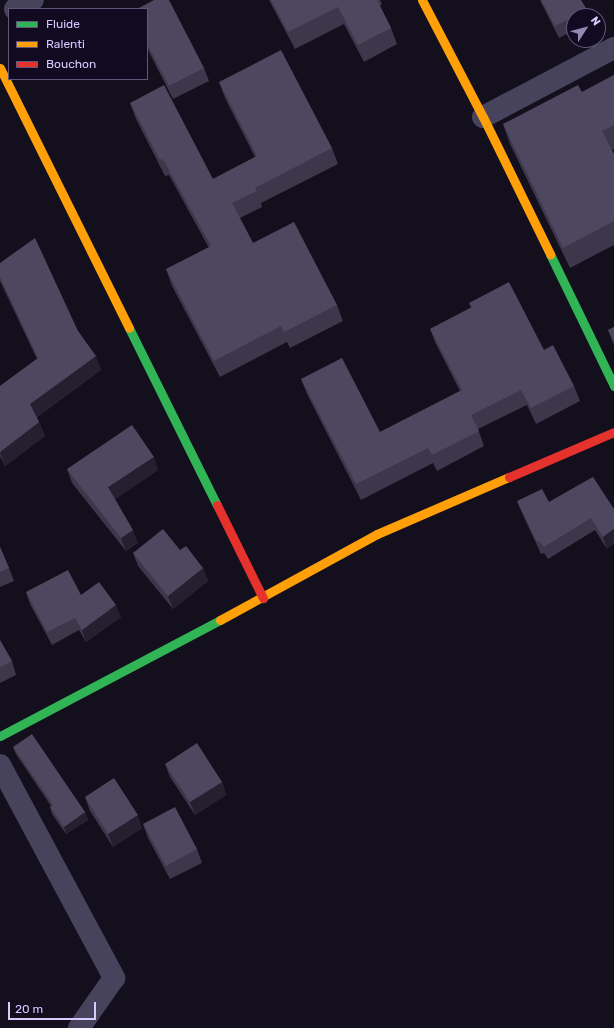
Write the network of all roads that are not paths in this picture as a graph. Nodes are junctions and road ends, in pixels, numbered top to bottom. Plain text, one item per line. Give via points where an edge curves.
1 (33, 0) edge
2 (422, 0) edge
3 (17, 8) edge
4 (614, 48) edge
5 (0, 68) edge
6 (483, 117) junction
7 (614, 386) edge
8 (614, 432) edge
9 (264, 598) junction
10 (0, 736) edge
11 (0, 765) edge
12 (79, 1028) edge

1 - 3 street
2 - 6 street
4 - 6 street
5 - 9 street
6 - 7 street
8 - 9 street via 377,534
9 - 10 street
11 - 12 street via 114,978

